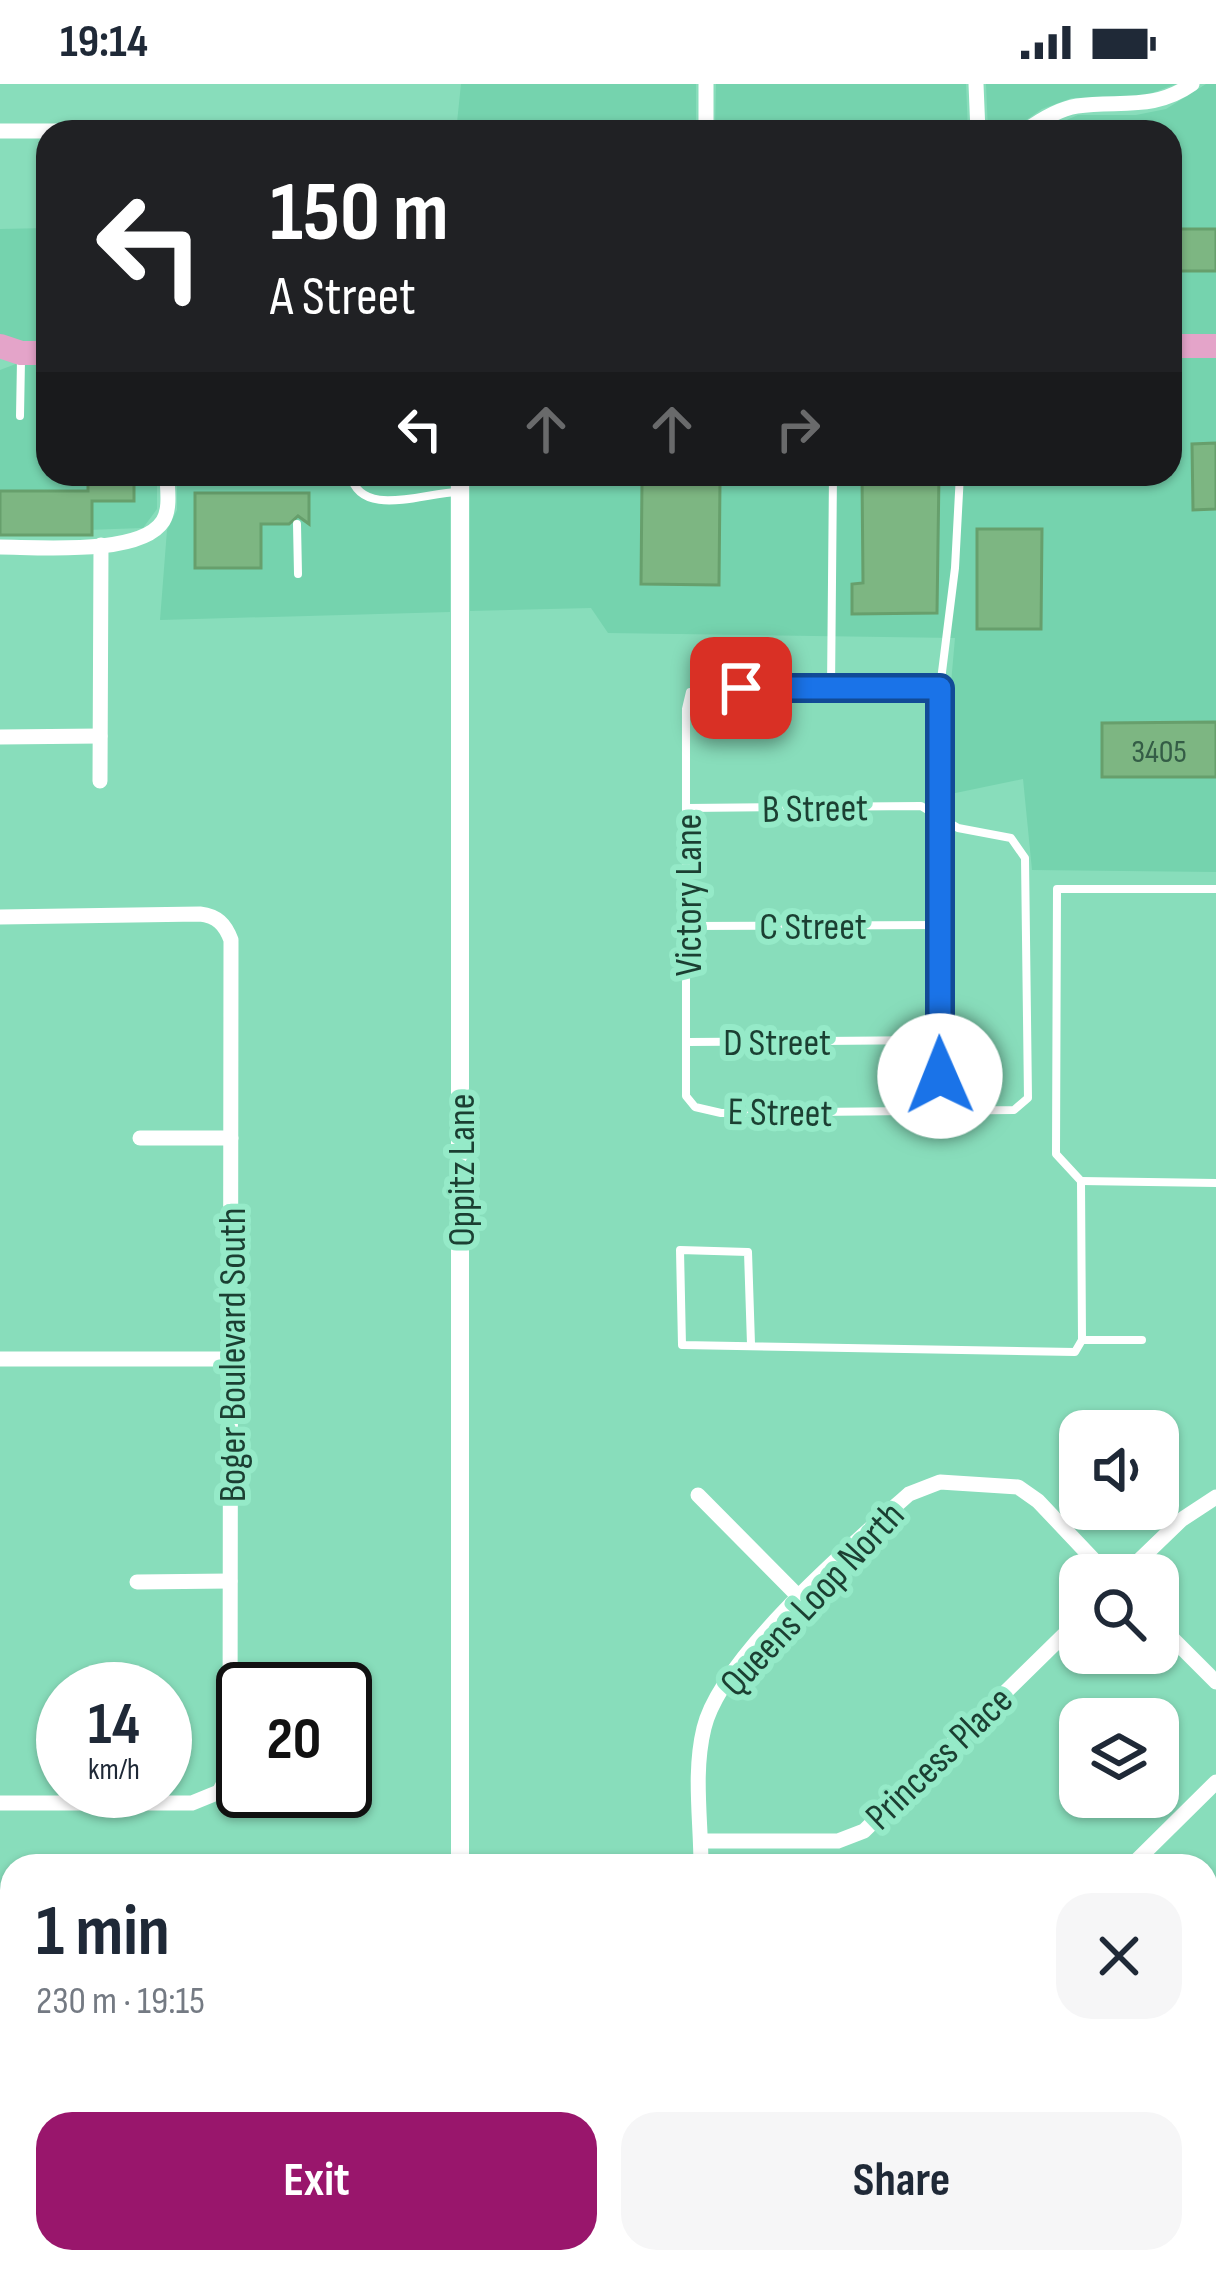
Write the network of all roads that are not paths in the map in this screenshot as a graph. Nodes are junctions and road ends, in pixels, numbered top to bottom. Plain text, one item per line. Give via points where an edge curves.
1 (706, 84) edge
2 (976, 84) edge
3 (1192, 84) edge
4 (706, 120) edge
5 (978, 120) edge
6 (1041, 120) edge
7 (0, 131) edge
8 (36, 131) edge
9 (1182, 346) edge
10 (1216, 346) edge
11 (7, 353) edge
12 (20, 416) dead end
13 (167, 486) edge
14 (353, 486) edge
15 (447, 486) edge
16 (460, 486) edge
17 (833, 486) edge
18 (959, 486) edge
19 (297, 524) dead end
20 (101, 545) junction
21 (0, 548) edge
22 (298, 574) dead end
23 (940, 688) junction
24 (831, 689) junction
25 (100, 736) junction
26 (0, 737) edge
27 (100, 781) dead end
28 (687, 808) junction
29 (940, 816) junction
30 (1216, 889) edge
31 (0, 917) edge
32 (939, 925) junction
33 (688, 926) junction
34 (939, 1040) junction
35 (688, 1042) junction
36 (1028, 1098) joint
37 (692, 1104) joint
38 (941, 1112) junction
39 (140, 1138) dead end
40 (231, 1138) junction
41 (1081, 1181) junction
42 (1216, 1183) edge
43 (1082, 1340) junction
44 (1142, 1340) dead end
45 (751, 1344) junction
46 (0, 1359) edge
47 (231, 1359) junction
48 (698, 1495) dead end
49 (1216, 1497) edge
50 (1088, 1554) edge
51 (1146, 1554) edge
52 (230, 1581) junction
53 (137, 1582) dead end
54 (800, 1598) junction
55 (1059, 1640) edge
56 (1179, 1645) edge
57 (1216, 1682) edge
58 (1216, 1782) edge
59 (0, 1802) edge
60 (700, 1841) junction
61 (460, 1854) edge
62 (700, 1854) edge
63 (1143, 1854) edge

1 - 4 street
2 - 5 street
3 - 6 street via 1146,105 1076,106
7 - 8 street
9 - 10 main road
11 - 12 lane
13 - 20 street via 156,529
14 - 15 lane via 380,501
16 - 61 street, Oppitz Lane
17 - 24 lane
18 - 23 lane
19 - 22 lane
20 - 21 street
20 - 25 street
23 - 24 lane
23 - 29 lane
24 - 28 lane, Victory Lane via 690,692
25 - 26 street
25 - 27 street
28 - 29 lane, B Street via 921,806
28 - 33 lane, Victory Lane
29 - 32 lane
29 - 36 lane, B Street via 958,828 1011,838 1025,858
30 - 41 lane via 1057,889 1056,1154
31 - 40 street, Boger Boulevard South via 200,914 226,927
32 - 33 lane, C Street
32 - 34 lane
33 - 35 lane, Victory Lane
34 - 35 lane, D Street
34 - 38 lane
35 - 37 lane, Victory Lane
36 - 38 lane, E Street via 999,1113
37 - 38 lane, E Street via 721,1113
39 - 40 street
40 - 47 street, Boger Boulevard South
41 - 42 lane
41 - 43 lane
43 - 44 lane
43 - 45 lane via 1075,1352
45 - 45 lane via 682,1345 680,1250 748,1252
46 - 47 street
47 - 52 street, Boger Boulevard South
48 - 54 street
49 - 51 street
50 - 54 street, Queens Loop North via 1018,1487 940,1482 909,1494
52 - 53 street
52 - 59 street, Boger Boulevard South via 230,1772 219,1792 192,1803
54 - 60 street, Queens Loop North via 710,1706 699,1760
55 - 60 street, Princess Place via 864,1831 838,1841
56 - 57 street
58 - 63 street
60 - 62 street, Queens Loop North

